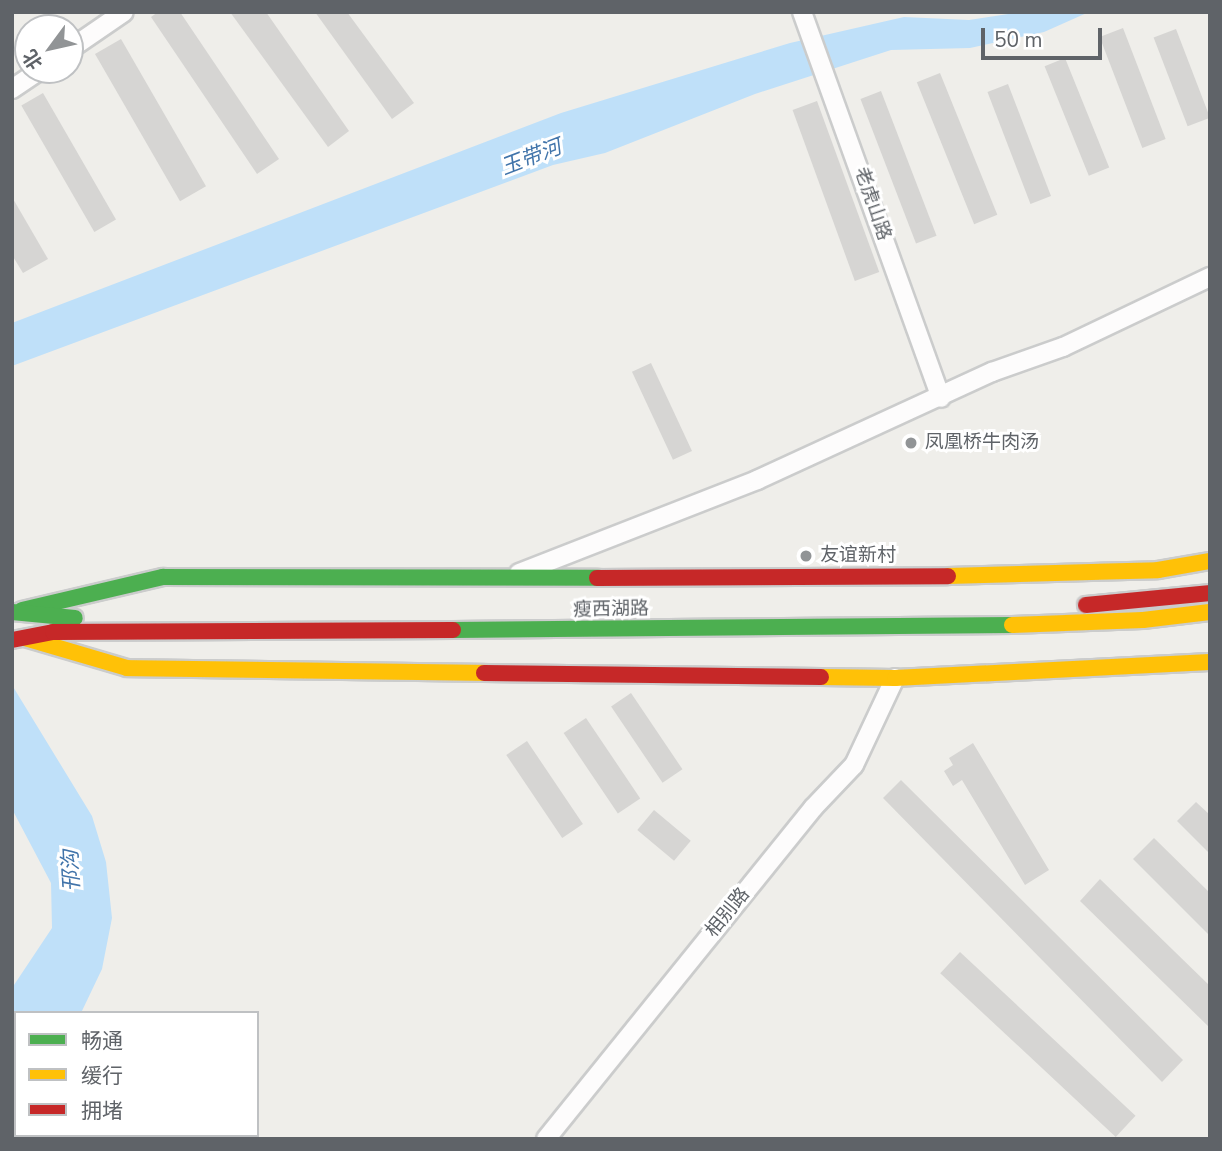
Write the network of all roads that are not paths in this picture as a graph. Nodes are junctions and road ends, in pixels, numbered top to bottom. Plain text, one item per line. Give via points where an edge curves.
1 (124, 12) edge
2 (802, 12) edge
3 (84, 39) edge
4 (1210, 277) edge
5 (941, 398) junction
6 (1210, 561) edge
7 (514, 575) junction
8 (1210, 593) edge
9 (14, 612) edge
10 (1210, 612) edge
11 (19, 639) edge
12 (1210, 662) edge
13 (895, 678) junction
14 (546, 1139) edge

1 - 3 street
2 - 5 street, 老虎山路
4 - 5 street via 1063,348 992,372
5 - 7 street via 757,480
6 - 7 street via 1158,570 885,578
7 - 9 street via 163,577
8 - 9 street, 瘦西湖路 via 1100,605 932,612 124,618 56,618
10 - 11 street, 瘦西湖路 via 1143,620 941,628 53,632
11 - 13 street via 127,668
12 - 13 street
13 - 14 street, 相别路 via 854,765 813,808

